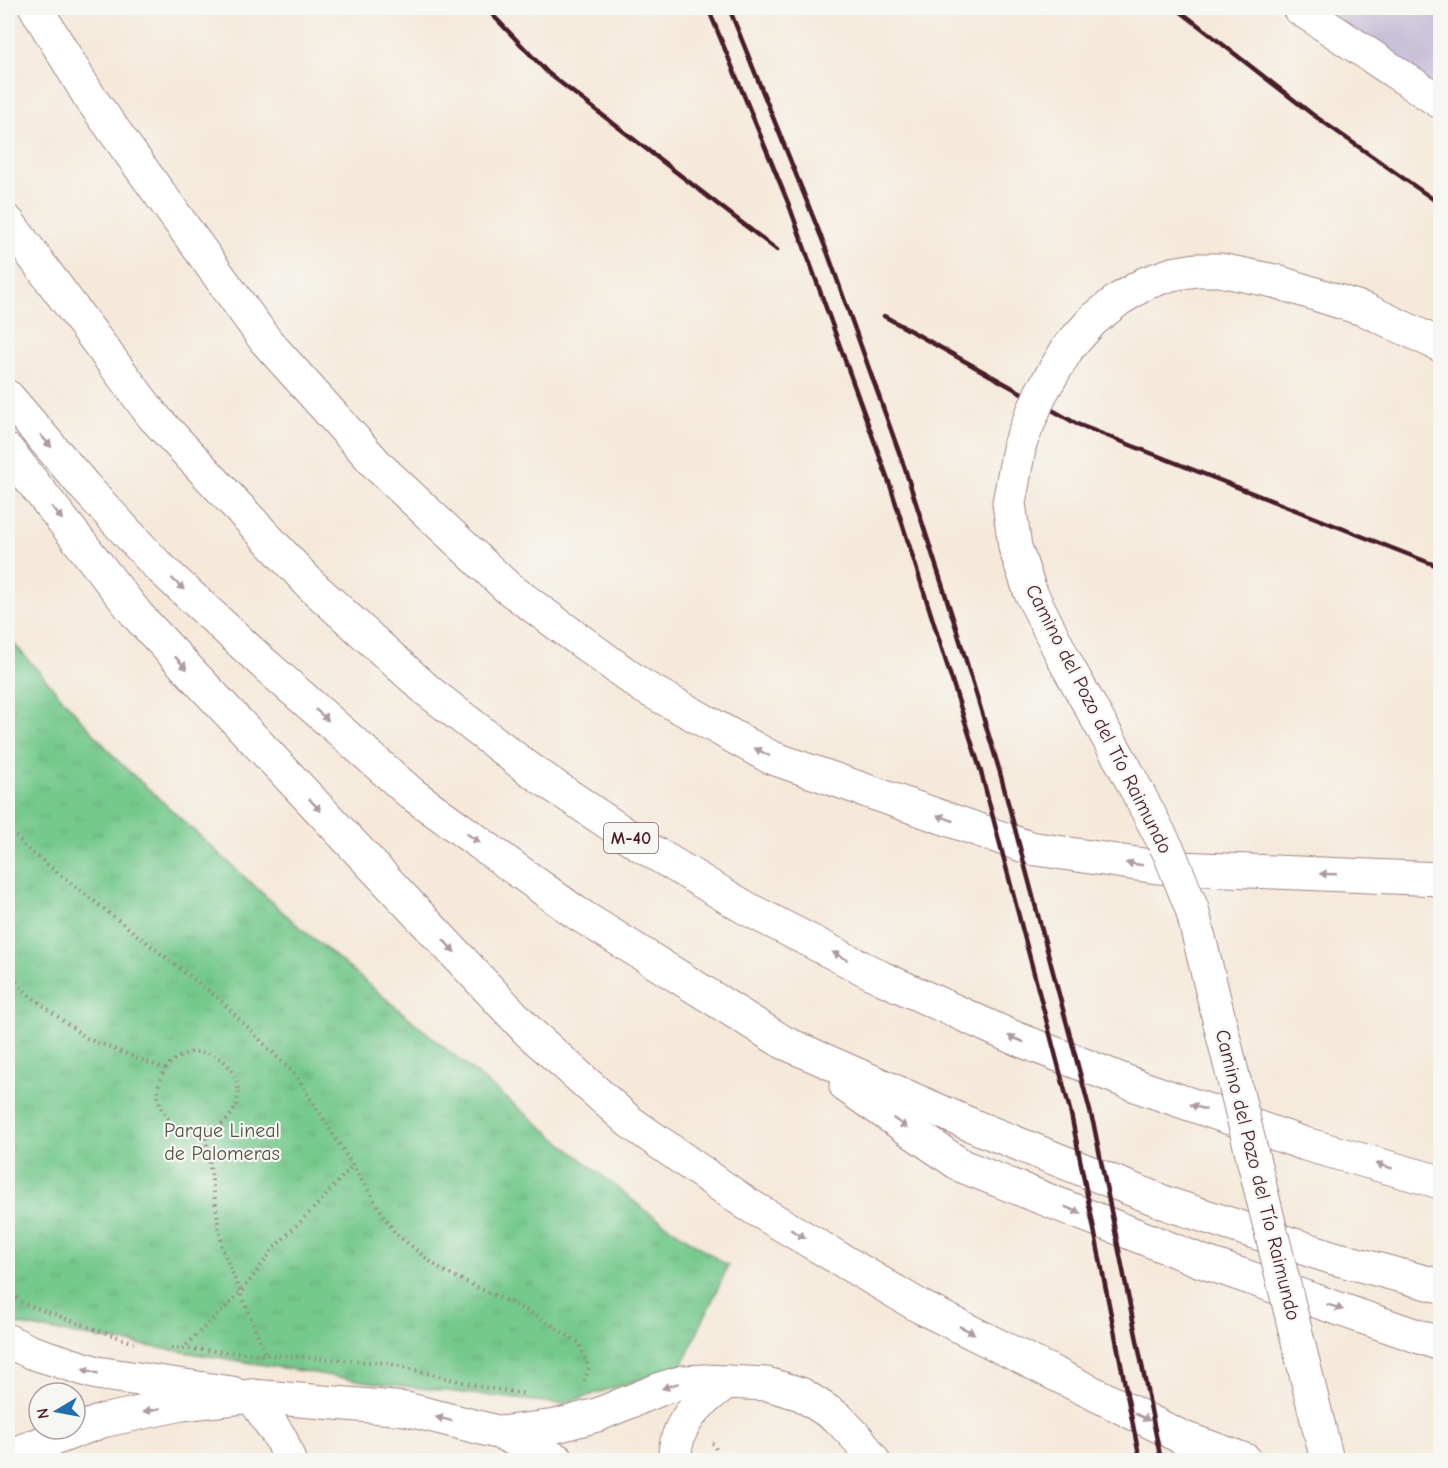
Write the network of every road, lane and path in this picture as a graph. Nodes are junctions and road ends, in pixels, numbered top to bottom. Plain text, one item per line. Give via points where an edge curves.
1 (36, 8) edge
2 (1299, 8) edge
3 (1440, 102) edge
4 (8, 222) edge
5 (1440, 345) edge
6 (8, 397) edge
7 (8, 451) edge
8 (8, 827) edge
9 (1440, 879) edge
10 (8, 973) edge
11 (783, 1042) junction
12 (165, 1069) junction
13 (205, 1132) junction
14 (353, 1165) junction
15 (1440, 1182) edge
16 (1440, 1286) edge
17 (241, 1292) junction
18 (8, 1341) edge
19 (1440, 1344) edge
20 (182, 1349) dead end
21 (266, 1355) dead end
22 (728, 1382) junction
23 (578, 1394) dead end
24 (252, 1396) junction
25 (501, 1432) junction
26 (8, 1456) edge
27 (289, 1461) edge
28 (557, 1461) edge
29 (675, 1461) edge
30 (873, 1461) edge
31 (1245, 1461) edge
32 (1327, 1461) edge

9 -> 1 main road via 1157,867 1030,848 770,757 642,686 507,587 379,467 266,341 88,96
2 - 3 main road
15 -> 4 main road, M-40 via 1305,1144 1143,1088 1010,1036 882,978 746,908 631,838 525,766 428,691 311,585 153,416
5 - 32 main road, Camino del Pozo del Tío Raimundo, bridge via 1366,310 1274,281 1220,270 1196,270 1146,283 1093,320 1068,348 1041,393 1020,443 1009,503 1015,546 1030,591 1169,852 1192,909
6 -> 11 main road via 156,564 412,794 575,912
7 -> 31 main road via 138,616 529,1032 630,1122 747,1204 921,1307 1181,1437
8 - 14 path via 26,848 219,999 297,1077
10 - 12 path via 28,994 86,1038
11 - 16 main road via 976,1127 1172,1205 1334,1258
11 -> 19 main road via 962,1166 1201,1261
12 - 13 path via 159,1081 161,1108 179,1128
12 - 13 path via 174,1059 199,1051 224,1060 233,1070 238,1082 236,1108 218,1128
13 - 17 path via 222,1248
14 - 17 path via 274,1248
14 - 23 path via 395,1233 441,1270 534,1314 579,1343 590,1368
17 - 20 path
17 - 21 path
24 -> 18 main road via 97,1373
22 -> 25 main road via 683,1382 597,1415 556,1426
22 - 29 main road via 690,1413 680,1430
22 - 30 main road via 767,1384 801,1394 838,1418
25 -> 24 main road via 406,1409
24 -> 26 main road via 182,1404 102,1422
24 - 27 main road via 281,1439
25 - 28 main road

